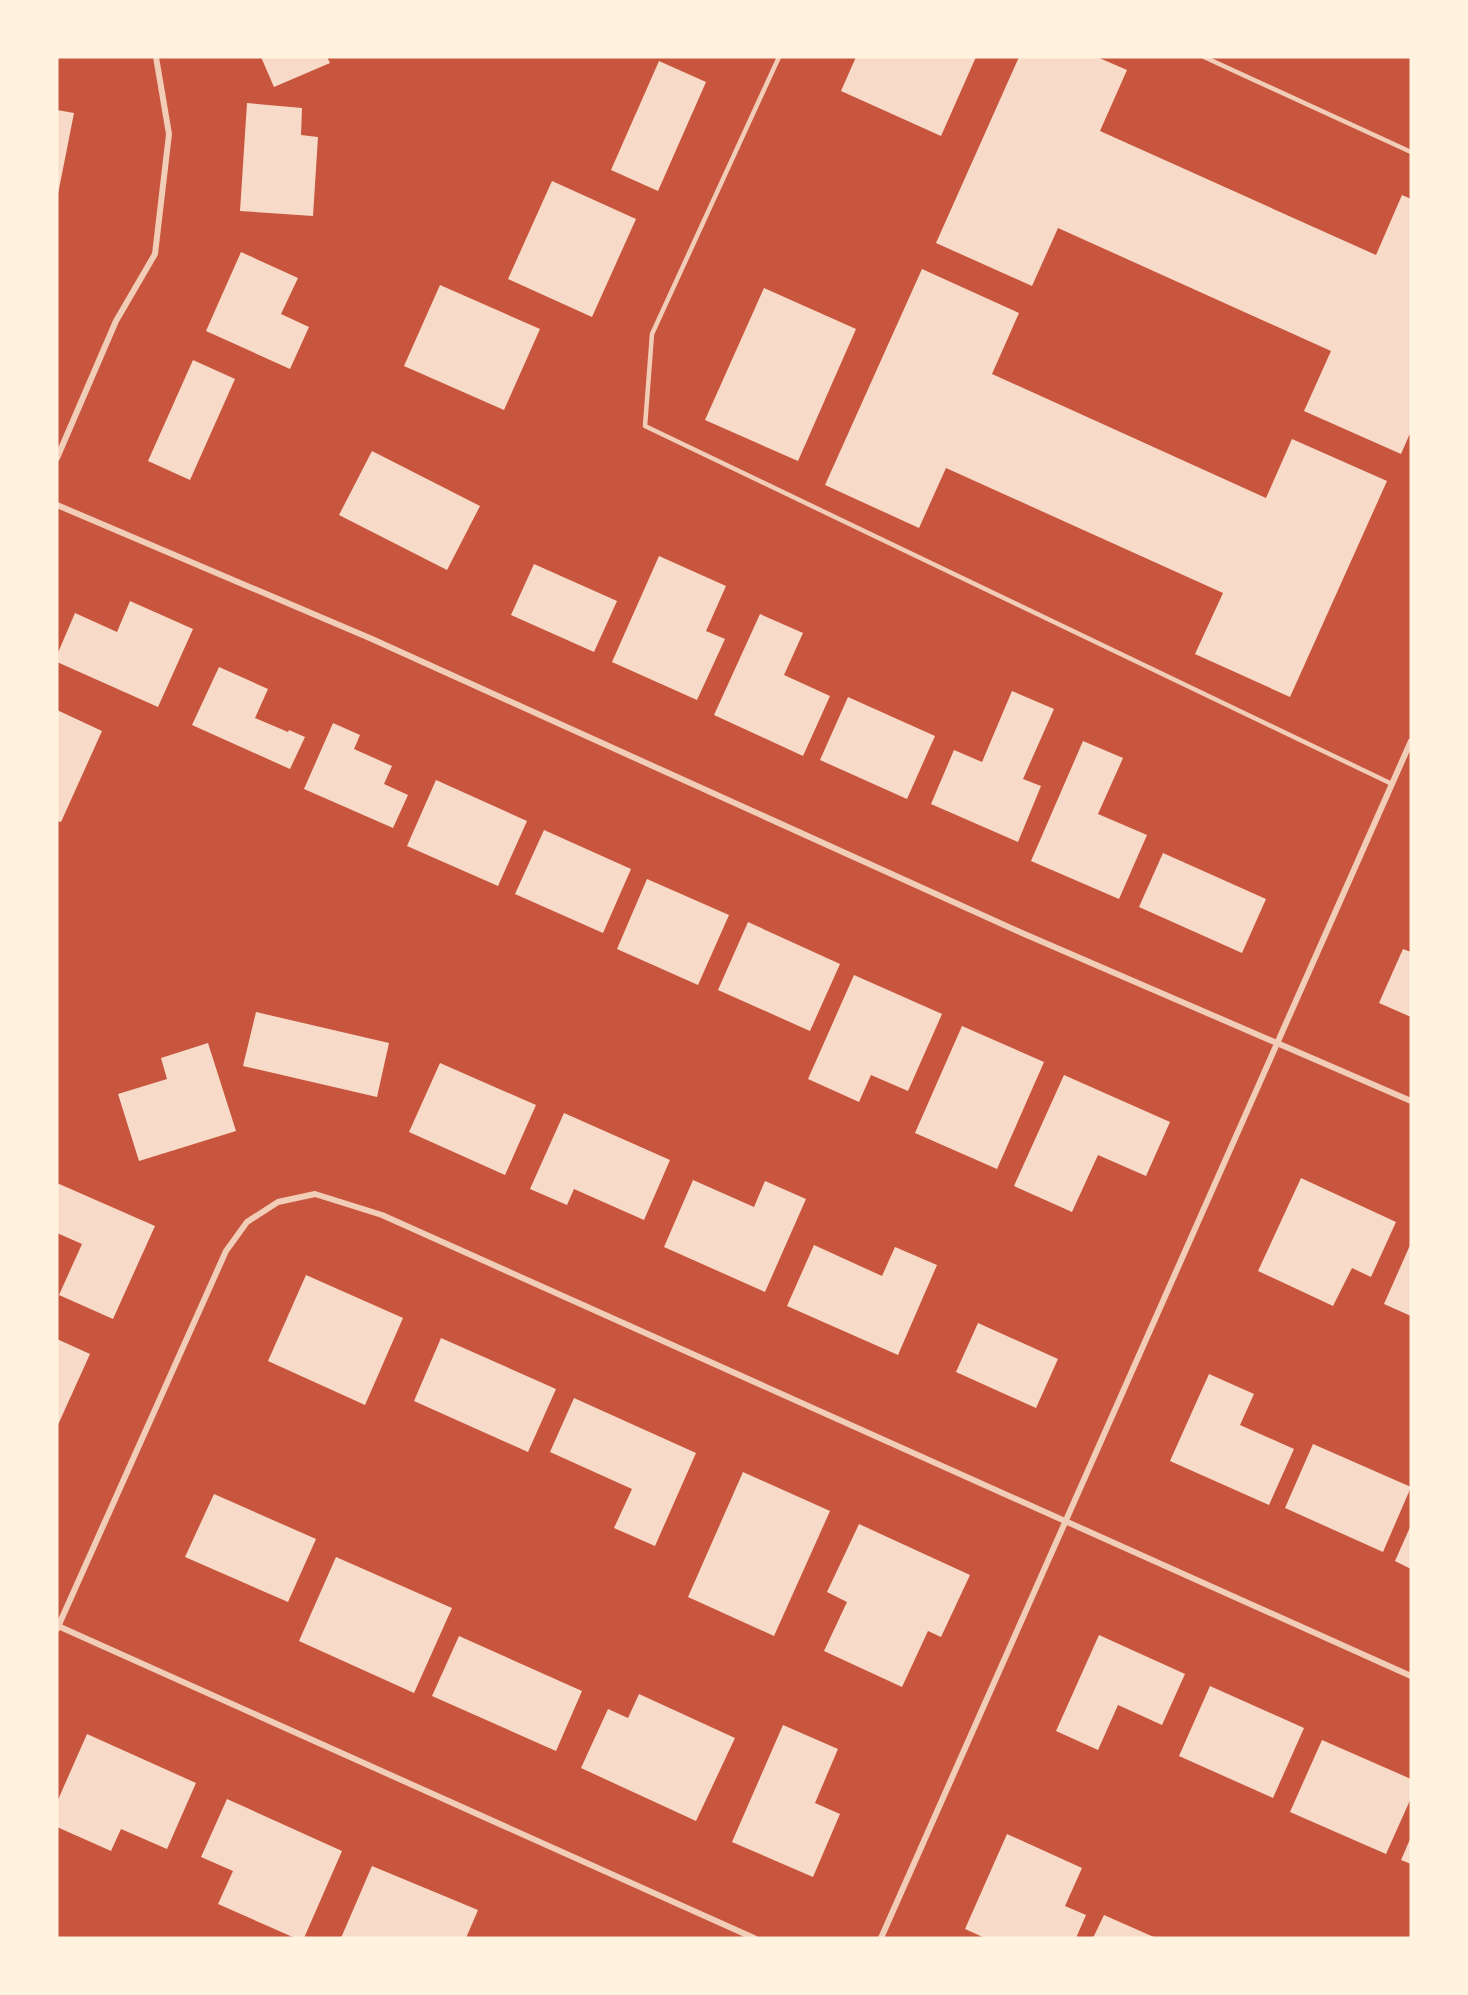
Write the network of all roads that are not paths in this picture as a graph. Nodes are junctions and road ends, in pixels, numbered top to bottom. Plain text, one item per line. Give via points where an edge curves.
1 (156, 57) edge
2 (778, 57) edge
3 (1204, 57) edge
4 (1411, 152) edge
5 (57, 458) edge
6 (57, 505) edge
7 (1411, 741) edge
8 (1392, 784) junction
9 (1277, 1043) junction
10 (1411, 1101) edge
11 (1066, 1521) junction
12 (58, 1627) edge
13 (1411, 1676) edge
14 (754, 1938) edge
15 (881, 1938) edge

1 - 5 street via 169,134 155,254 116,321
2 - 8 lane via 652,334 645,426
3 - 4 lane
6 - 9 street via 383,644 1022,933
7 - 8 street
8 - 9 street
9 - 10 street
9 - 11 street
11 - 12 street via 382,1215 315,1194 270,1207 247,1222 226,1251
11 - 13 street
11 - 15 street
12 - 14 street

